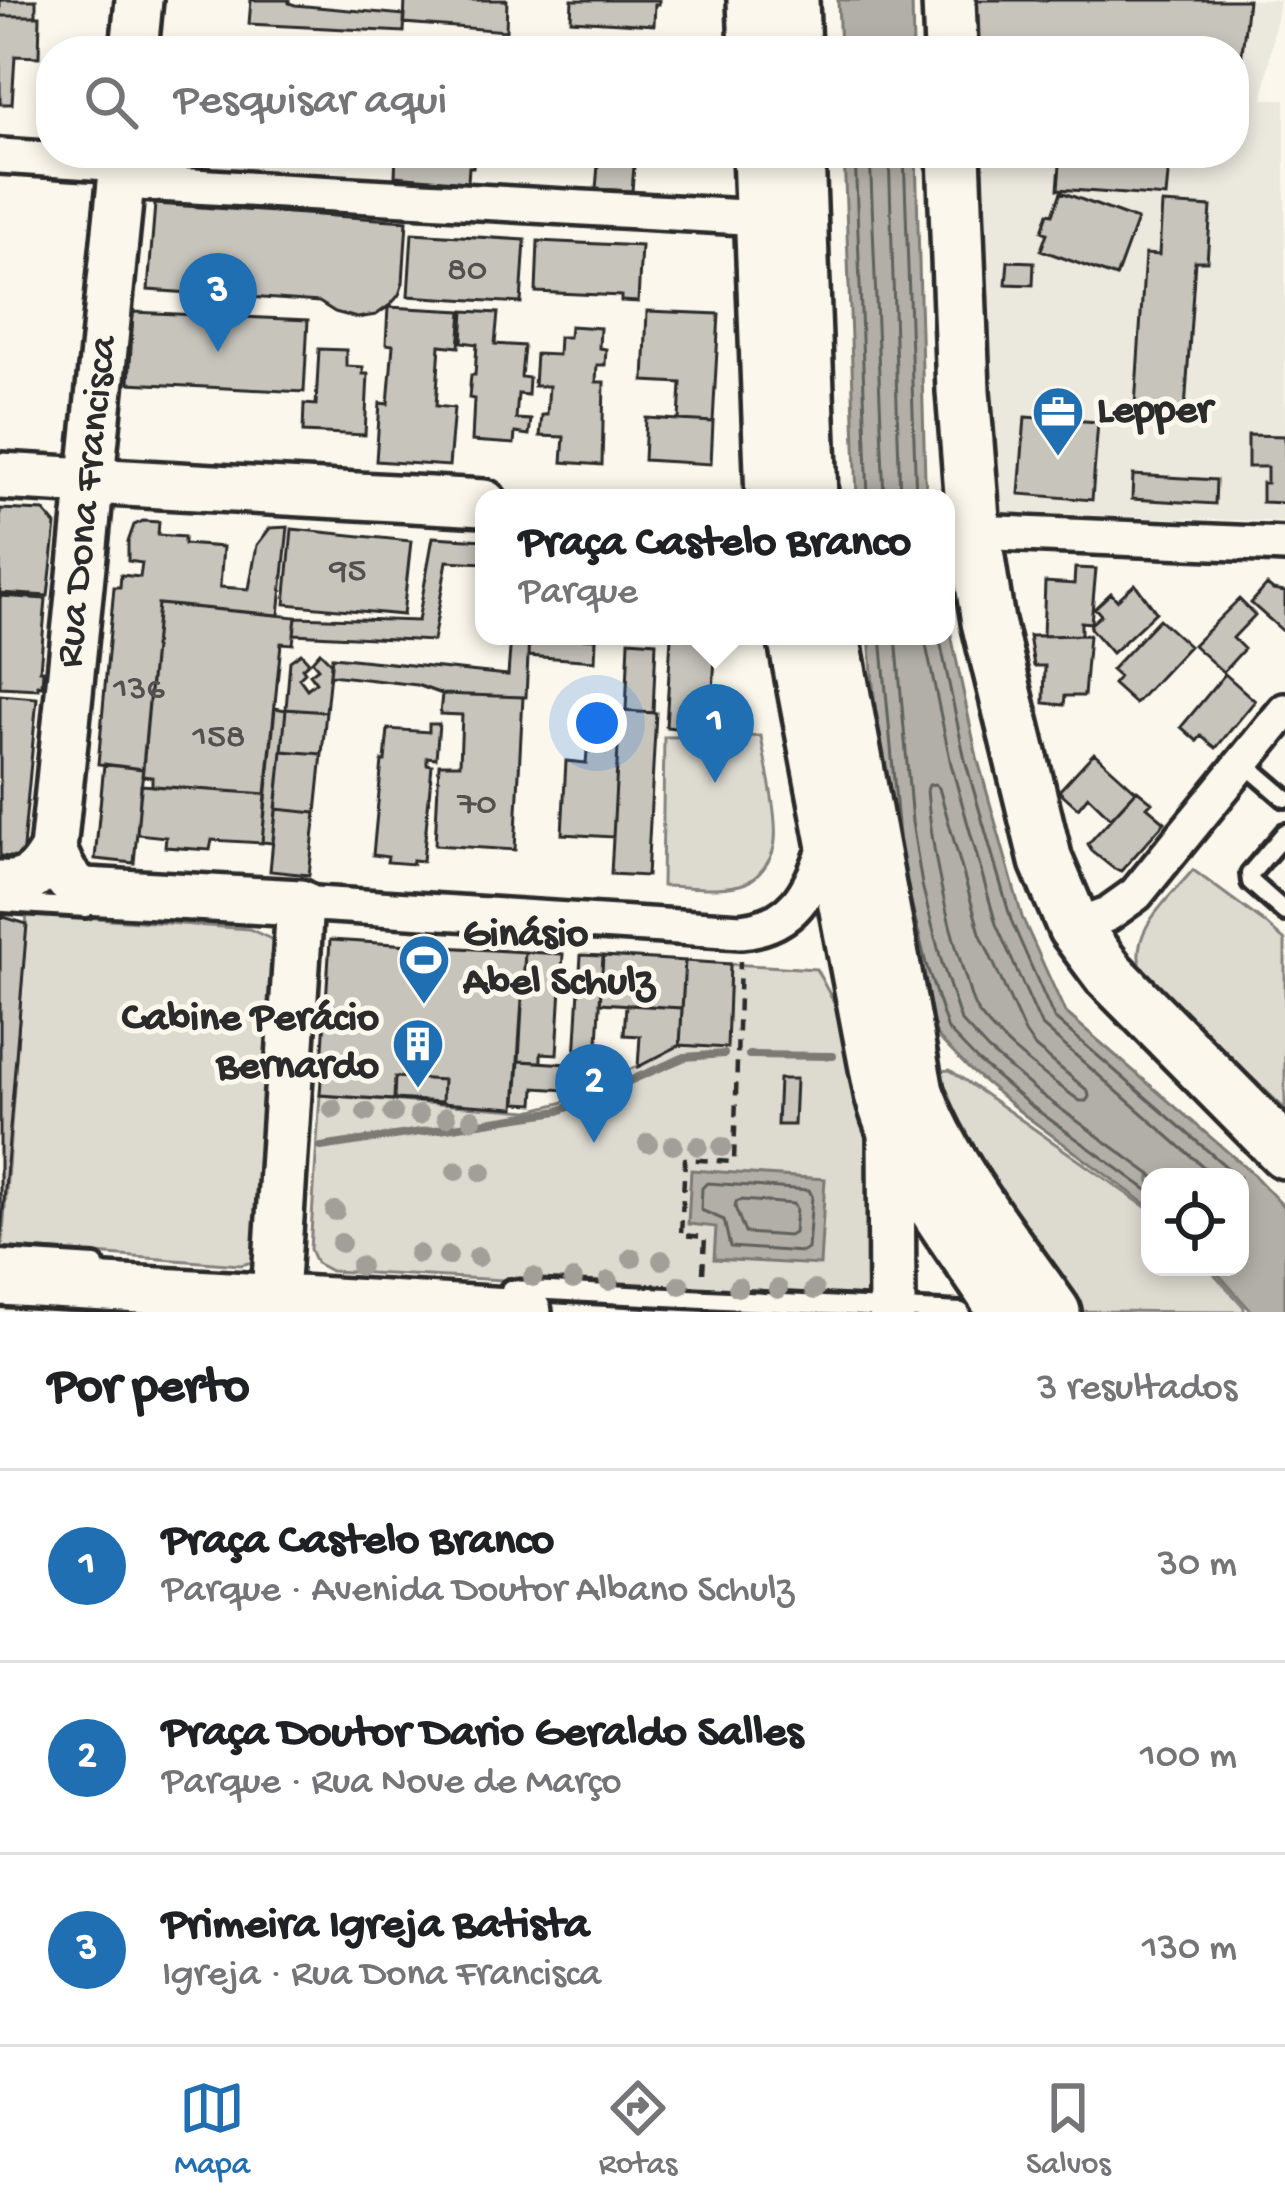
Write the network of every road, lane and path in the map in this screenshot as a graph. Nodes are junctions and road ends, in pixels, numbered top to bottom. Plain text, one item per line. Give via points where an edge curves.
1 (139, 0) edge
2 (754, 0) edge
3 (793, 0) edge
4 (949, 0) edge
5 (135, 36) edge
6 (755, 36) edge
7 (794, 36) edge
8 (950, 36) edge
9 (0, 156) edge
10 (36, 159) edge
11 (123, 168) edge
12 (148, 168) edge
13 (760, 168) edge
14 (799, 168) edge
15 (955, 168) edge
16 (762, 218) junction
17 (0, 476) edge
18 (92, 481) junction
19 (772, 489) edge
20 (811, 489) edge
21 (475, 502) edge
22 (960, 531) edge
23 (1285, 545) edge
24 (796, 645) edge
25 (835, 645) edge
26 (1285, 711) edge
27 (1244, 762) junction
28 (1285, 798) edge
29 (1285, 833) edge
30 (832, 834) junction
31 (53, 850) junction
32 (2, 890) edge
33 (300, 903) junction
34 (1285, 912) edge
35 (1074, 927) junction
36 (741, 931) junction
37 (890, 1128) junction
38 (1285, 1151) edge
39 (0, 1259) edge
40 (114, 1266) dead end
41 (703, 1273) dead end
42 (0, 1282) edge
43 (275, 1288) edge
44 (515, 1300) edge
45 (892, 1310) edge
46 (961, 1312) edge
47 (1005, 1312) edge
48 (1054, 1312) edge

1 - 5 main road
2 - 6 main road
3 - 7 main road
4 - 8 main road
9 - 10 street
11 - 18 main road, Rua Dona Francisca
12 - 16 street
13 - 16 main road
14 - 20 main road
15 - 22 main road via 964,391
16 - 19 main road
17 - 18 main road
18 - 21 main road
18 - 31 main road, Rua Dona Francisca
22 - 23 street
22 - 35 main road via 1046,861
24 - 30 main road
25 - 48 main road via 917,1092 942,1147
26 - 27 street
27 - 28 lane
27 - 35 street via 1136,894
29 - 34 lane via 1250,874
30 - 36 street via 798,906 763,929
30 - 37 main road
31 - 32 main road via 32,880
31 - 33 main road via 72,885 85,891
32 - 33 lane via 253,918
33 - 36 street
33 - 43 main road
35 - 38 main road via 1108,974
36 - 41 path via 734,1162 686,1159 681,1235 705,1237
37 - 45 main road
37 - 47 main road
39 - 40 lane
42 - 43 main road
43 - 44 main road
44 - 45 lane
45 - 46 lane

